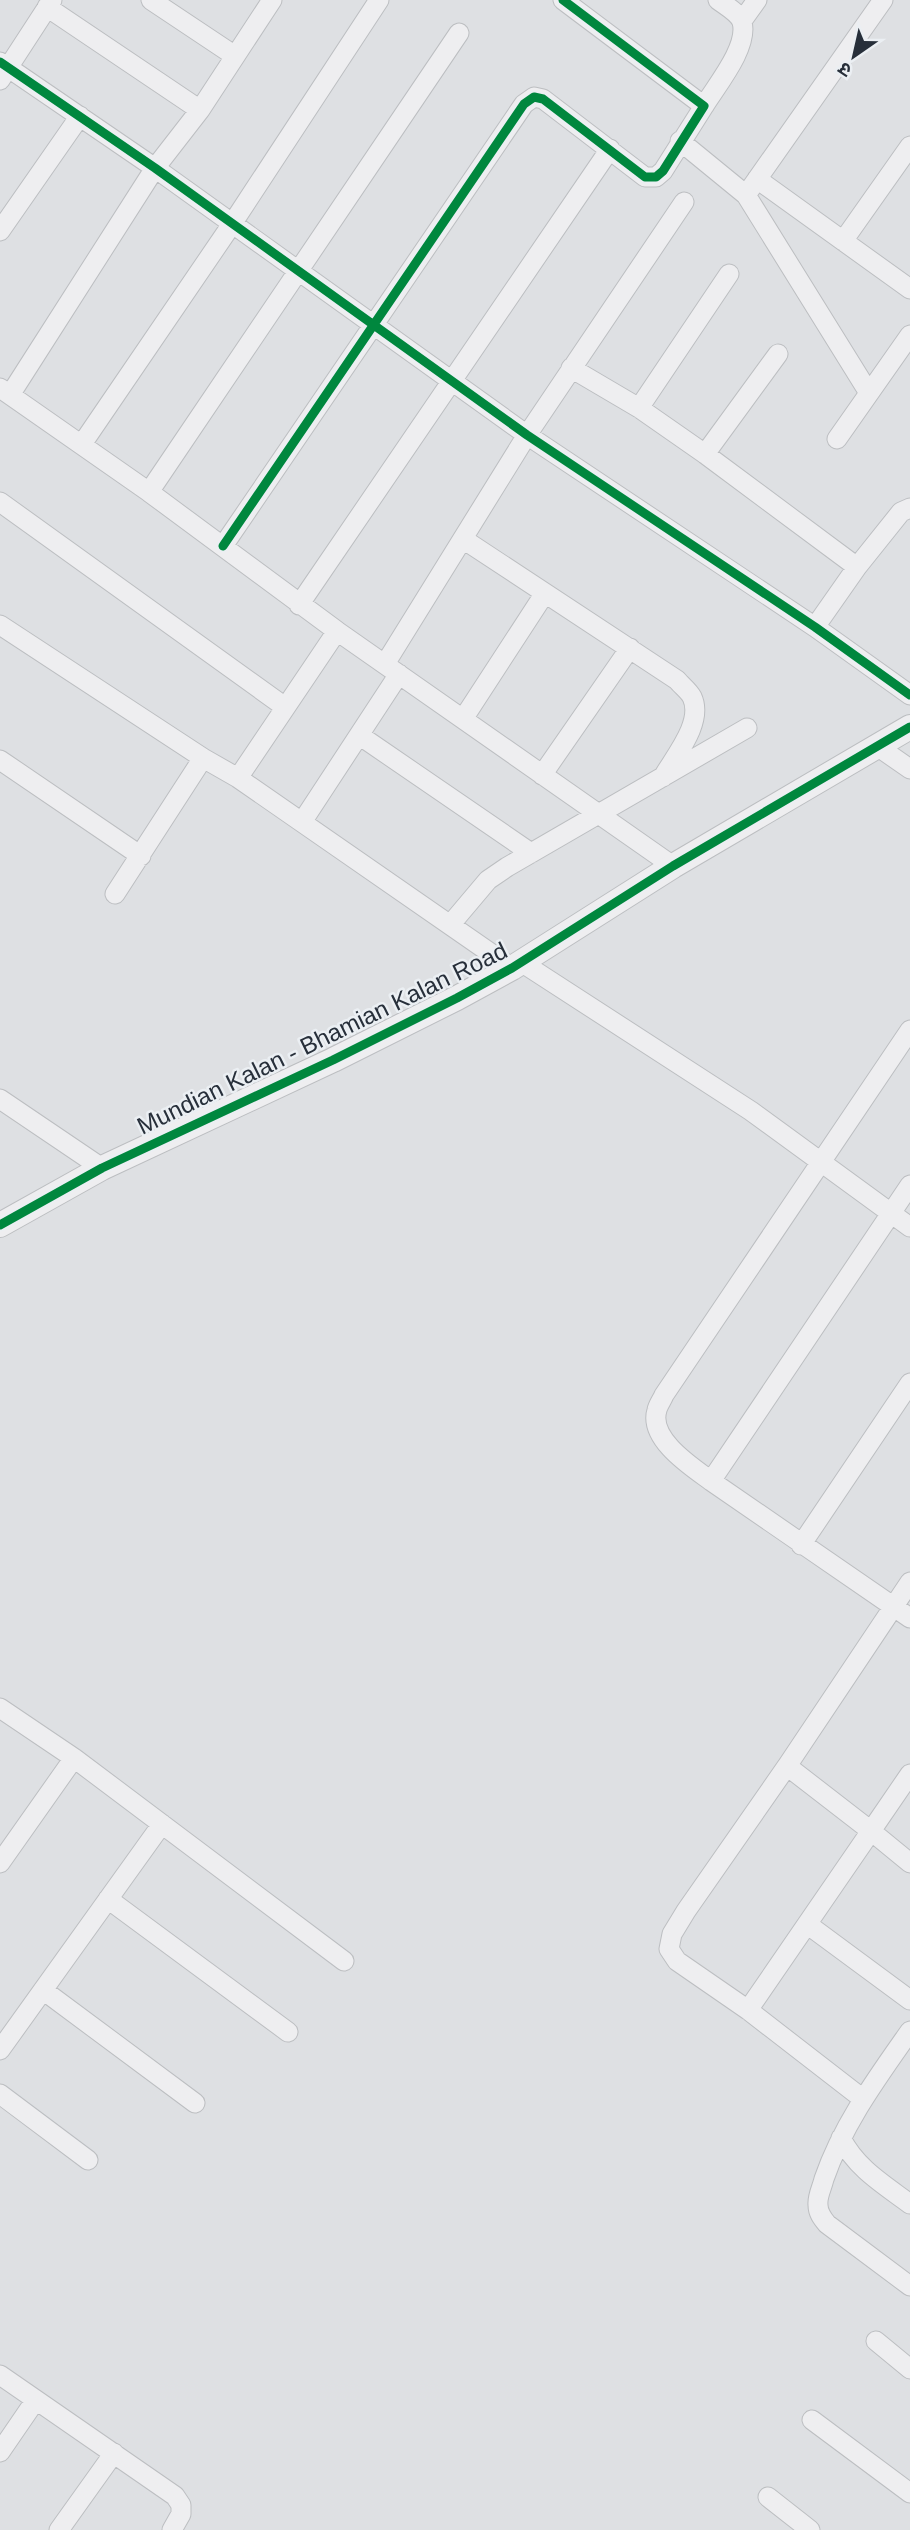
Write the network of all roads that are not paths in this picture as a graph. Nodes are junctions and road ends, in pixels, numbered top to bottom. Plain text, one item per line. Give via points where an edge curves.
1 (151, 0) edge
2 (272, 0) edge
3 (379, 0) edge
4 (563, 0) edge
5 (718, 0) edge
6 (757, 0) edge
7 (883, 0) edge
8 (49, 4) edge
9 (742, 21) junction
10 (460, 33) dead end
11 (234, 56) junction
12 (3, 70) edge
13 (704, 106) junction
14 (200, 110) junction
15 (80, 117) junction
16 (680, 141) junction
17 (910, 146) edge
18 (610, 149) junction
19 (155, 168) junction
20 (752, 187) junction
21 (684, 202) dead end
22 (232, 224) junction
23 (0, 231) edge
24 (843, 241) junction
25 (298, 270) junction
26 (729, 274) dead end
27 (910, 289) edge
28 (372, 325) junction
29 (910, 335) edge
30 (778, 354) dead end
31 (571, 368) junction
32 (450, 381) junction
33 (5, 391) edge
34 (869, 393) junction
35 (639, 408) junction
36 (527, 435) junction
37 (837, 439) dead end
38 (82, 444) junction
39 (705, 454) junction
40 (149, 492) junction
41 (1, 504) edge
42 (910, 508) edge
43 (463, 539) junction
44 (223, 546) junction
45 (857, 567) junction
46 (545, 593) junction
47 (299, 605) junction
48 (0, 625) edge
49 (815, 627) junction
50 (337, 631) junction
51 (630, 648) junction
52 (392, 669) junction
53 (910, 695) edge
54 (285, 707) junction
55 (463, 719) junction
56 (910, 727) edge
57 (747, 728) dead end
58 (359, 735) junction
59 (877, 746) junction
60 (203, 758) junction
61 (0, 760) edge
62 (910, 769) edge
63 (542, 775) junction
64 (663, 777) junction
65 (238, 778) junction
66 (599, 815) junction
67 (302, 822) junction
68 (531, 853) junction
69 (141, 856) junction
70 (673, 866) junction
71 (115, 894) dead end
72 (450, 925) junction
73 (516, 965) junction
74 (910, 1030) edge
75 (0, 1099) edge
76 (823, 1161) junction
77 (102, 1168) junction
78 (910, 1185) edge
79 (891, 1212) junction
80 (0, 1224) edge
81 (910, 1227) edge
82 (910, 1383) edge
83 (711, 1481) junction
84 (801, 1545) junction
85 (910, 1582) edge
86 (893, 1607) junction
87 (910, 1618) edge
88 (0, 1709) edge
89 (74, 1758) junction
90 (787, 1766) junction
91 (910, 1773) edge
92 (162, 1824) junction
93 (871, 1831) junction
94 (0, 1863) edge
95 (910, 1863) edge
96 (108, 1899) junction
97 (807, 1924) junction
98 (344, 1961) dead end
99 (43, 1990) junction
100 (910, 2000) edge
101 (748, 2010) junction
102 (910, 2031) edge
103 (288, 2032) dead end
104 (0, 2050) edge
105 (0, 2094) edge
106 (863, 2099) junction
107 (195, 2103) dead end
108 (844, 2145) junction
109 (88, 2160) dead end
110 (910, 2204) edge
111 (910, 2286) edge
112 (876, 2341) dead end
113 (910, 2369) edge
114 (0, 2375) edge
115 (35, 2401) junction
116 (812, 2420) dead end
117 (0, 2452) edge
118 (114, 2453) junction
119 (910, 2493) edge
120 (768, 2497) dead end
121 (59, 2530) edge
122 (172, 2530) edge
123 (810, 2530) edge

1 - 11 street
2 - 11 street
3 - 22 street
4 - 13 street
5 - 9 street
6 - 9 street
7 - 20 street
8 - 12 street
8 - 14 street
9 - 13 street via 737,54
10 - 25 street
11 - 14 street
12 - 15 street
13 - 16 street
14 - 19 street
15 - 19 street
15 - 23 street
16 - 18 street via 656,177 645,177
16 - 20 street
17 - 24 street
18 - 28 street via 543,99 534,97 524,104
18 - 32 street
19 - 22 street
19 - 33 street
20 - 24 street
20 - 34 street
21 - 31 street
22 - 25 street
22 - 38 street
24 - 27 street
25 - 28 street
25 - 40 street
26 - 35 street
28 - 32 street
28 - 44 street
29 - 34 street
30 - 39 street
31 - 35 street
31 - 36 street
32 - 36 street
32 - 47 street
33 - 38 street
34 - 37 street
35 - 39 street
36 - 43 street
36 - 49 street
38 - 40 street
39 - 45 street
40 - 44 street
41 - 54 street
42 - 45 street via 901,512
43 - 46 street
43 - 52 street
44 - 47 street
45 - 49 street
46 - 51 street
46 - 55 street
47 - 50 street
48 - 60 street
49 - 53 street
50 - 52 street
50 - 54 street
51 - 63 street
51 - 64 street via 691,695 695,712 690,729
52 - 55 street
52 - 58 street
54 - 65 street
55 - 63 street
56 - 59 street, Mundian Kalan - Bhamian Kalan Road
57 - 64 street
58 - 67 street
58 - 68 street
59 - 62 street
59 - 70 street, Mundian Kalan - Bhamian Kalan Road
60 - 65 street
60 - 69 street
61 - 69 street
63 - 66 street
64 - 66 street
65 - 67 street
66 - 68 street
66 - 70 street
67 - 72 street
68 - 72 street via 488,880
69 - 71 street
70 - 73 street, Mundian Kalan - Bhamian Kalan Road
72 - 73 street
73 - 76 street
73 - 77 street, Mundian Kalan - Bhamian Kalan Road via 332,1060
74 - 76 street
75 - 77 street
76 - 79 street
76 - 83 street via 656,1413 661,1436
77 - 80 street, Mundian Kalan - Bhamian Kalan Road
78 - 79 street
79 - 81 street
79 - 83 street
82 - 84 street
83 - 84 street
84 - 86 street
85 - 86 street
86 - 87 street
86 - 90 street
88 - 89 street
89 - 92 street
89 - 94 street
90 - 93 street
90 - 101 street via 686,1911 669,1948 677,1961
91 - 93 street
92 - 96 street
92 - 98 street
93 - 95 street
93 - 97 street
96 - 99 street
96 - 103 street
97 - 100 street
97 - 101 street
99 - 104 street
99 - 107 street
101 - 106 street
102 - 106 street
105 - 109 street
106 - 108 street
108 - 110 street via 860,2166
108 - 111 street via 818,2196 820,2216
112 - 113 street
114 - 115 street
115 - 117 street
115 - 118 street
116 - 119 street
118 - 121 street
118 - 122 street via 175,2496 181,2514
120 - 123 street

